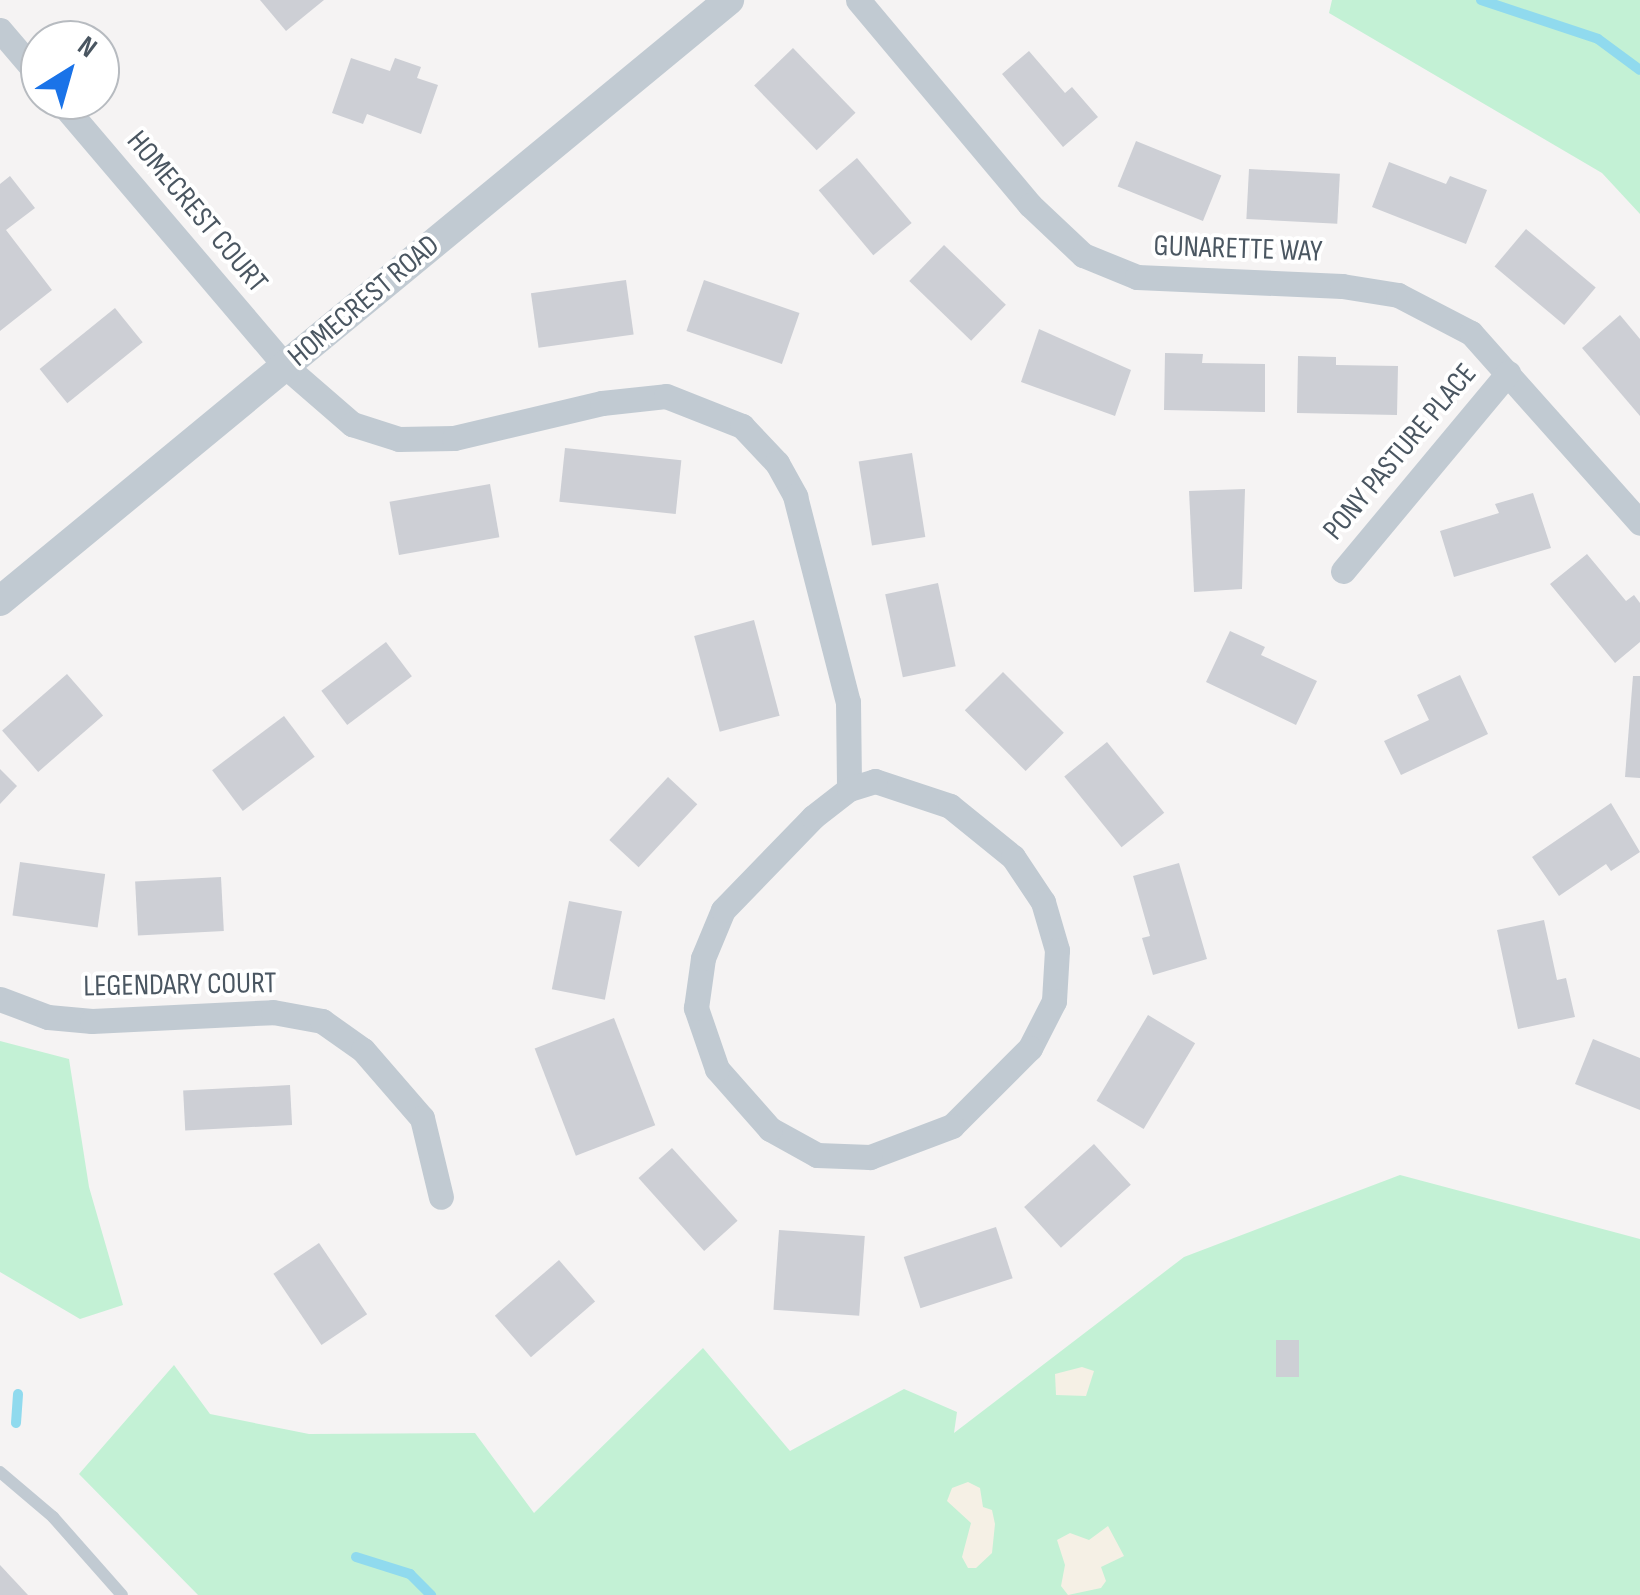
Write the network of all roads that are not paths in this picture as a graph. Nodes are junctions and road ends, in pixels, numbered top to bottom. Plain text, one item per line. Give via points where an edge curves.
1 (728, 0) edge
2 (858, 0) edge
3 (0, 30) edge
4 (20, 54) edge
5 (76, 120) edge
6 (285, 366) junction
7 (1508, 374) junction
8 (1640, 522) edge
9 (1343, 572) dead end
10 (0, 601) edge
11 (850, 789) junction
12 (0, 999) edge
13 (441, 1197) dead end
14 (0, 1472) edge
15 (122, 1595) edge

1 - 6 street, HOMECREST ROAD
2 - 7 street, GUNARETTE WAY via 1030,205 1083,255 1136,278 1342,286 1398,295 1471,333
3 - 4 street
5 - 6 street, HOMECREST COURT
6 - 10 street, HOMECREST ROAD
6 - 11 street, HOMECREST COURT via 352,424 399,439 454,438 666,396 742,426 778,463 796,496 848,702
7 - 8 street, GUNARETTE WAY
7 - 9 street, PONY PASTURE PLACE
11 - 11 street via 812,816 723,910 703,958 696,1008 716,1069 770,1129 817,1154 870,1157 952,1126 995,1090 1030,1048 1054,1001 1058,950 1043,902 1014,857 950,806 900,784 875,780
12 - 13 street, LEGENDARY COURT via 48,1017 92,1021 273,1012 322,1021 364,1050 422,1118
14 - 15 lane via 52,1517

